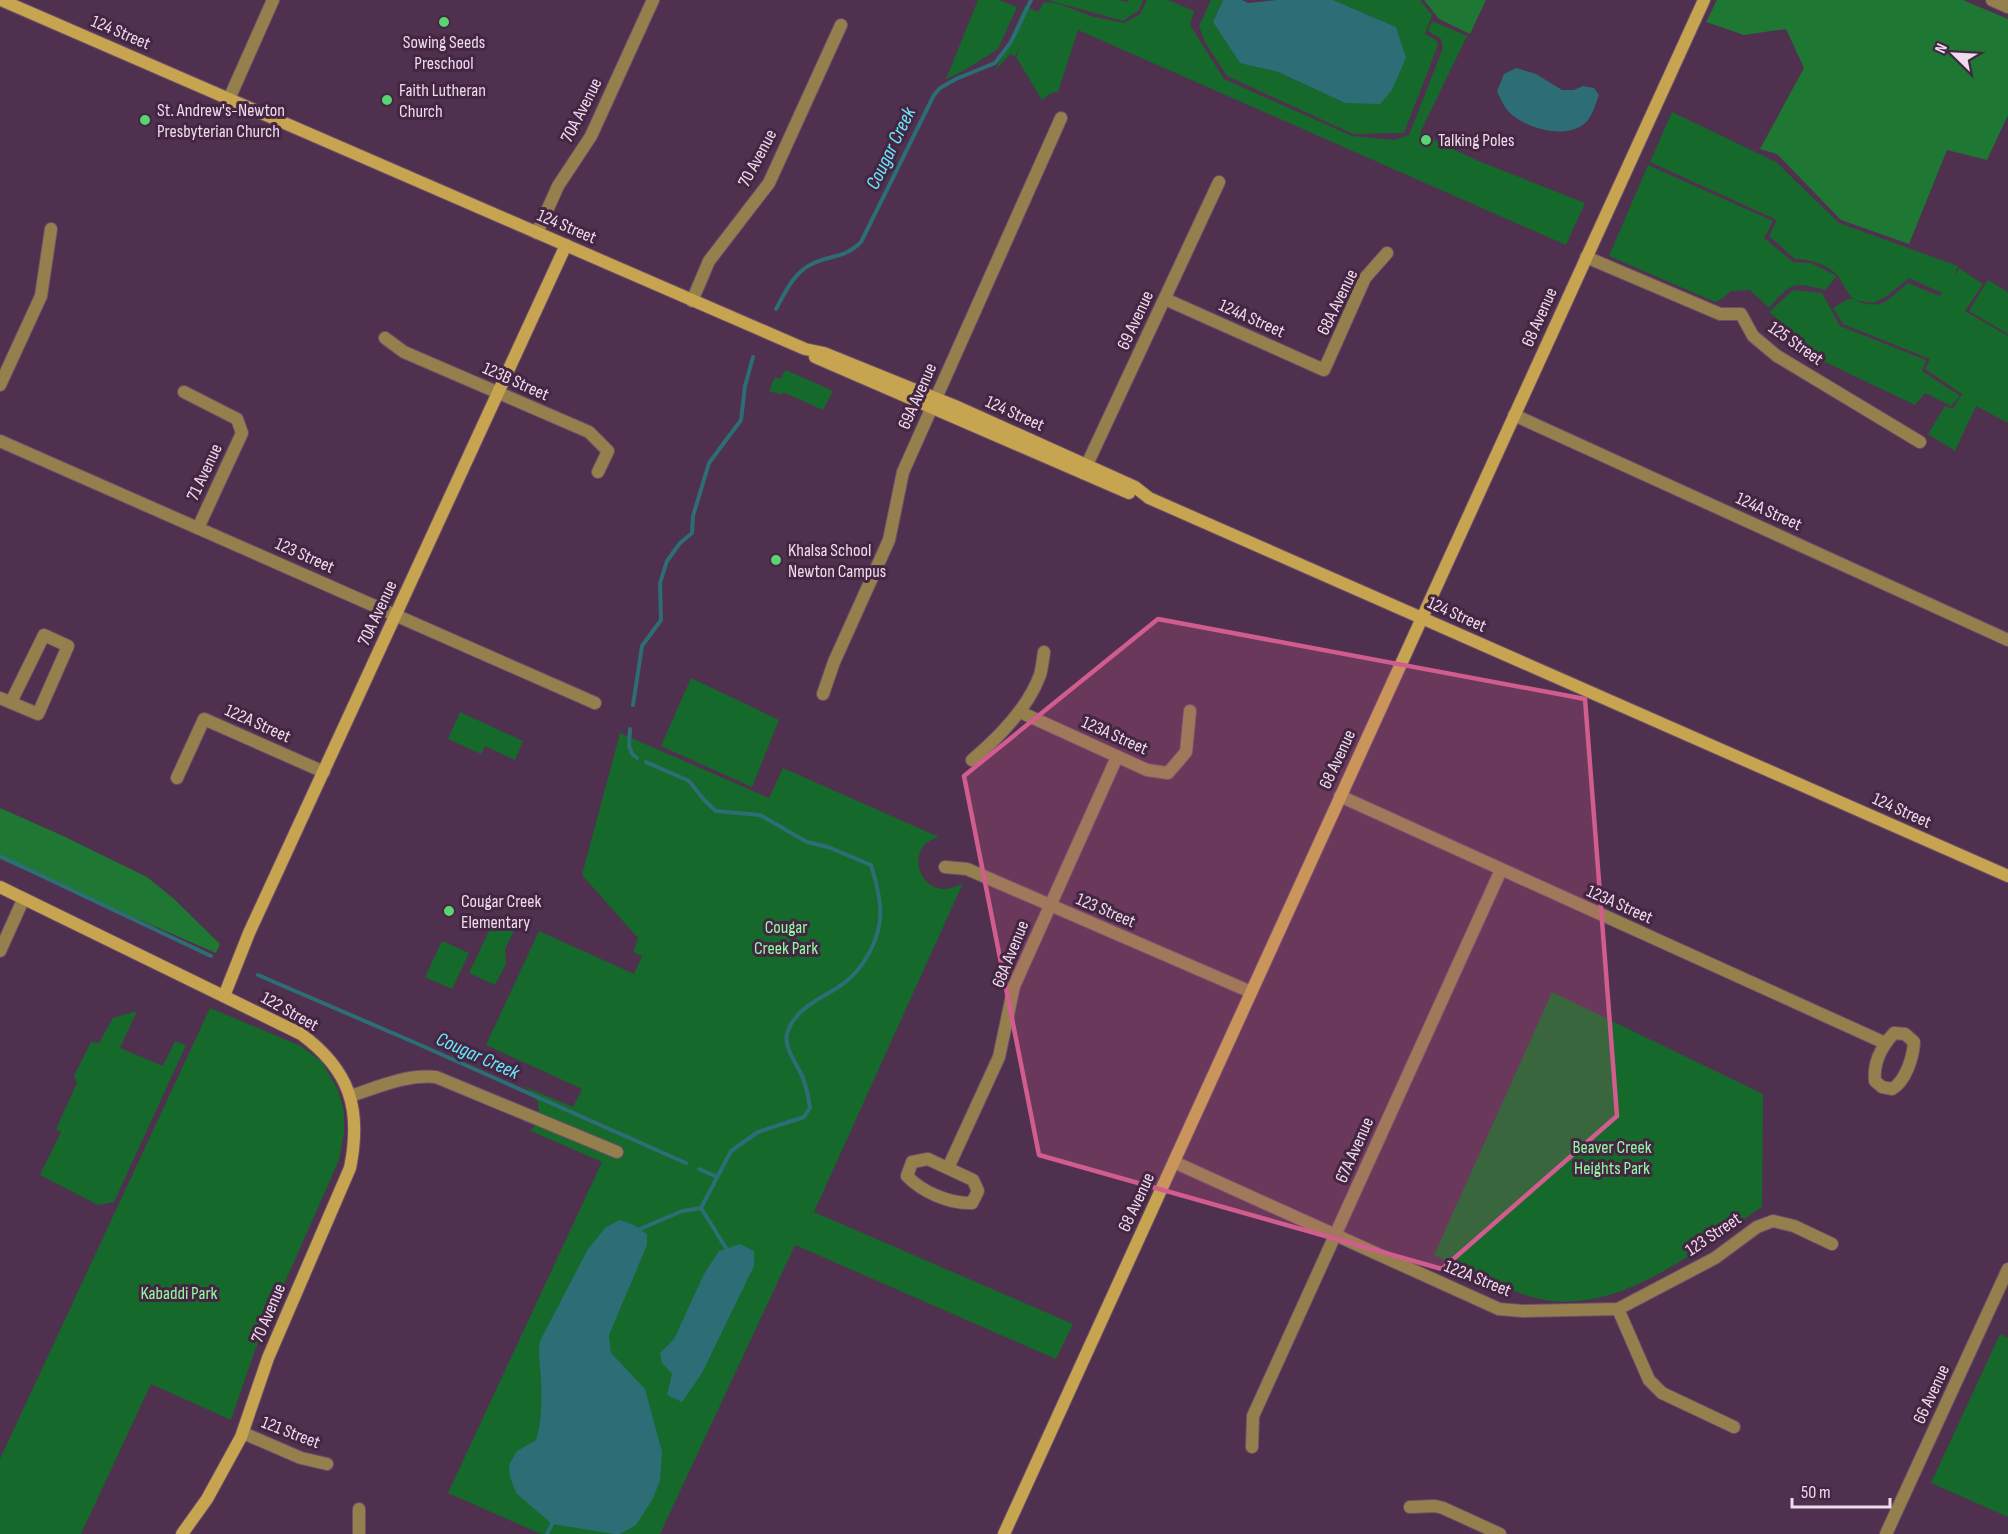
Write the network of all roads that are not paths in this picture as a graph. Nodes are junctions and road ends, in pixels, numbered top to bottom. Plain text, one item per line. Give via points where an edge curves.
1 (1, 0) edge
2 (273, 0) edge
3 (653, 0) edge
4 (1704, 0) edge
5 (1992, 0) edge
6 (2008, 7) edge
7 (842, 25) dead end
8 (230, 99) junction
9 (1061, 118) dead end
10 (1219, 182) dead end
11 (51, 230) dead end
12 (537, 233) junction
13 (566, 245) junction
14 (1387, 253) dead end
15 (1586, 257) junction
16 (1165, 299) junction
17 (692, 300) junction
18 (385, 338) dead end
19 (1324, 370) joint
20 (0, 385) edge
21 (184, 392) dead end
22 (498, 393) junction
23 (933, 402) junction
24 (1514, 415) junction
25 (0, 441) edge
26 (1920, 442) dead end
27 (1085, 469) junction
28 (598, 472) dead end
29 (198, 528) junction
30 (396, 614) junction
31 (1422, 618) junction
32 (2008, 640) edge
33 (1044, 652) dead end
34 (823, 694) dead end
35 (6, 700) edge
36 (595, 703) dead end
37 (1190, 711) dead end
38 (1020, 712) junction
39 (1117, 757) junction
40 (972, 760) dead end
41 (324, 772) junction
42 (177, 778) dead end
43 (1340, 796) junction
44 (945, 867) dead end
45 (1501, 870) junction
46 (2008, 876) edge
47 (0, 887) edge
48 (23, 900) junction
49 (1050, 905) junction
50 (0, 951) edge
51 (1251, 992) junction
52 (224, 996) junction
53 (1885, 1043) junction
54 (350, 1096) junction
55 (617, 1152) dead end
56 (1174, 1162) junction
57 (948, 1168) junction
58 (1335, 1235) junction
59 (1832, 1244) dead end
60 (2008, 1269) edge
61 (1618, 1309) junction
62 (1734, 1427) dead end
63 (243, 1433) junction
64 (1252, 1447) dead end
65 (327, 1464) dead end
66 (1410, 1507) dead end
67 (359, 1509) dead end
68 (182, 1534) edge
69 (359, 1534) edge
70 (1005, 1534) edge
71 (1500, 1534) edge
72 (1886, 1534) edge

1 - 8 street, 124 Street
2 - 8 street
3 - 12 street, 70A Avenue via 591,136 558,186
4 - 15 street, 68 Avenue
5 - 6 street
7 - 17 street, 70 Avenue via 769,183 709,261
8 - 12 street, 124 Street
9 - 23 street, 69A Avenue
10 - 16 street, 69 Avenue
11 - 20 street via 41,296
12 - 13 street, 124 Street
13 - 17 street, 124 Street
13 - 22 street, 70A Avenue
14 - 19 street, 68A Avenue via 1365,278
15 - 24 street, 68 Avenue
15 - 26 street, 125 Street via 1720,314 1741,314 1753,336 1777,356
16 - 19 street, 124A Street
16 - 27 street, 69 Avenue
17 - 23 street, 124 Street
18 - 22 street, 123B Street via 404,352
21 - 29 street, 71 Avenue via 237,419 242,433
22 - 28 street, 123B Street via 589,432 608,451
22 - 30 street, 70A Avenue
23 - 27 street, 124 Street
23 - 34 street, 69A Avenue via 903,472 889,540
24 - 31 street, 68 Avenue
24 - 32 street, 124A Street
25 - 29 street, 123 Street
27 - 31 street, 124 Street
29 - 30 street, 123 Street
30 - 36 street, 123 Street
30 - 41 street, 70A Avenue
31 - 43 street, 68 Avenue
31 - 46 street, 124 Street
33 - 38 street via 1040,676
35 - 35 street via 38,714 68,646 44,635
37 - 39 street, 123A Street via 1186,752 1168,773 1147,770
38 - 39 street, 123A Street
38 - 40 street
39 - 49 street, 68A Avenue
41 - 42 street, 122A Street via 204,719
41 - 52 street, 70A Avenue
43 - 45 street, 123A Street
43 - 51 street, 68 Avenue
44 - 49 street, 123 Street via 967,868
45 - 53 street, 123A Street
45 - 58 street, 67A Avenue
47 - 48 street, 122 Street
48 - 50 street
48 - 52 street, 122 Street
49 - 51 street, 123 Street
49 - 57 street, 68A Avenue via 1014,986 999,1057
51 - 56 street, 68 Avenue
52 - 54 street, 122 Street via 301,1034 320,1049
53 - 53 street via 1874,1069 1875,1081 1892,1089 1899,1085 1913,1054 1914,1042 1905,1034 1894,1033
54 - 55 street via 406,1078 436,1077
54 - 63 street, 70 Avenue via 355,1121 350,1168 268,1358
56 - 58 street, 122A Street
56 - 70 street, 68 Avenue
57 - 57 street via 928,1159 912,1162 907,1176 916,1185 958,1204 972,1203 978,1191 973,1180
58 - 61 street, 122A Street via 1499,1309
58 - 64 street, 67A Avenue via 1253,1416
59 - 61 street, 123 Street via 1773,1221 1757,1227 1715,1258
60 - 72 street, 66 Avenue
61 - 62 street via 1648,1380 1662,1393
63 - 65 street, 121 Street via 301,1458
63 - 68 street, 70 Avenue via 207,1499
66 - 71 street via 1443,1508
67 - 69 street

